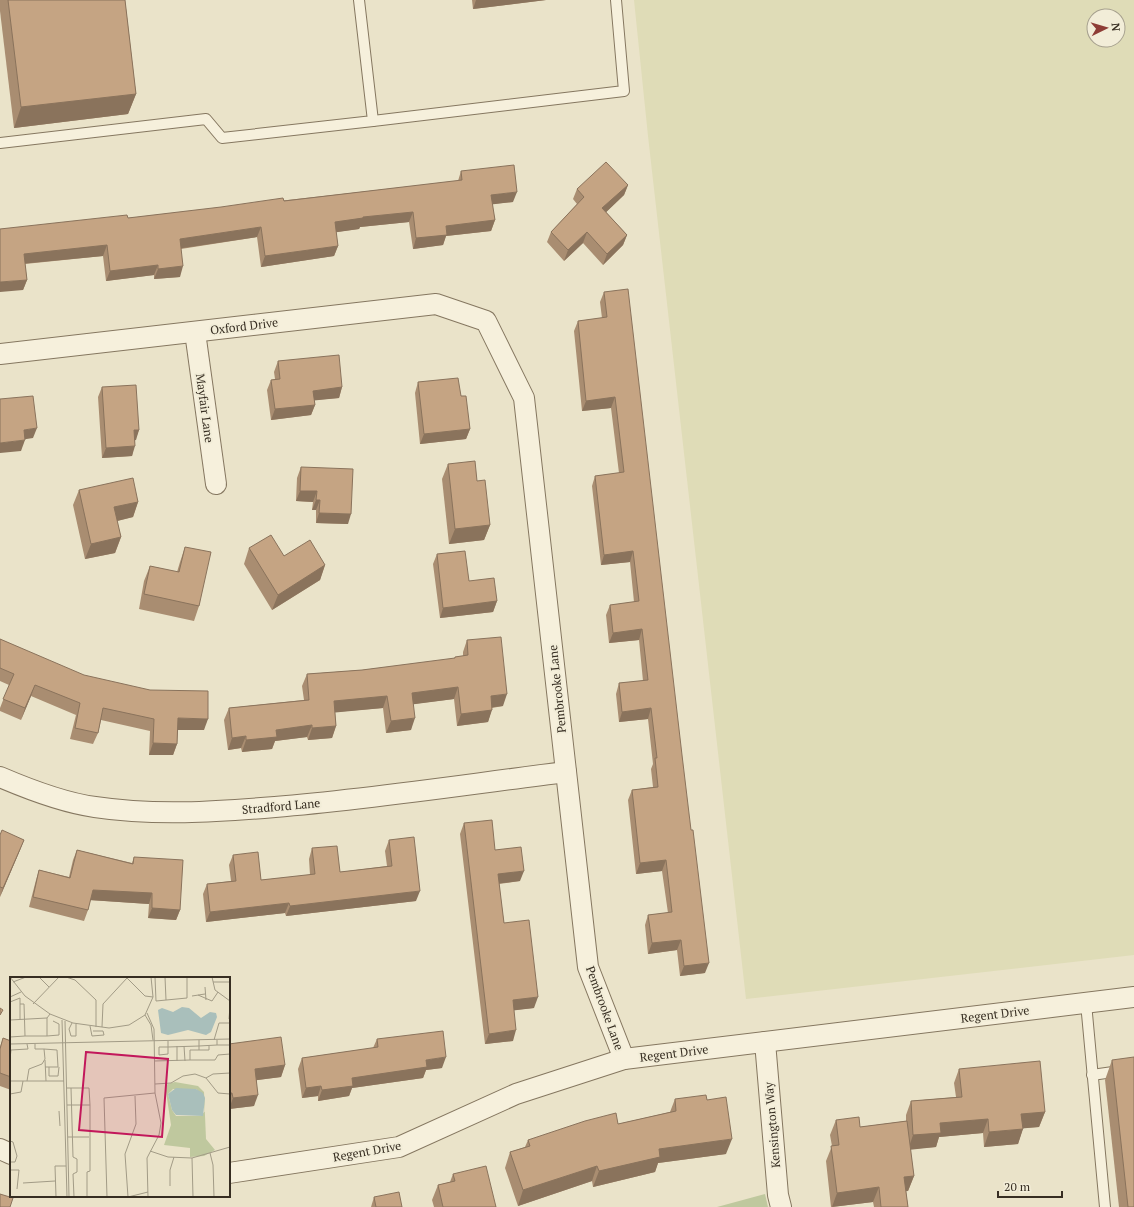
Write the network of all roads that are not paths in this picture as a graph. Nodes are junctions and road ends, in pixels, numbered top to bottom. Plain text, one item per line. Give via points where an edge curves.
1 (359, 0) edge
2 (616, 0) edge
3 (373, 121) junction
4 (0, 143) edge
5 (486, 322) joint
6 (195, 332) junction
7 (0, 354) edge
8 (216, 484) dead end
9 (566, 772) junction
10 (0, 777) edge
11 (1134, 997) edge
12 (1086, 1003) junction
13 (765, 1042) junction
14 (624, 1059) junction
15 (1134, 1069) edge
16 (1092, 1075) junction
17 (0, 1149) edge
18 (10, 1154) edge
19 (230, 1173) edge
20 (781, 1207) edge
21 (1105, 1207) edge

1 - 3 lane
2 - 3 lane via 624,91
3 - 4 lane via 222,138 206,119
5 - 6 street, Oxford Drive via 436,304
5 - 9 street, Pembrooke Lane via 524,398
6 - 7 street, Oxford Drive
6 - 8 street, Mayfair Lane
9 - 10 street, Stradford Lane via 314,804 196,813 153,813 94,807
9 - 14 street, Pembrooke Lane via 588,967
11 - 12 street, Regent Drive
12 - 13 street, Regent Drive
12 - 16 lane
13 - 14 street, Regent Drive
13 - 20 street, Kensington Way
14 - 19 street, Regent Drive via 516,1094 399,1147
15 - 16 lane
16 - 21 lane
17 - 18 street

